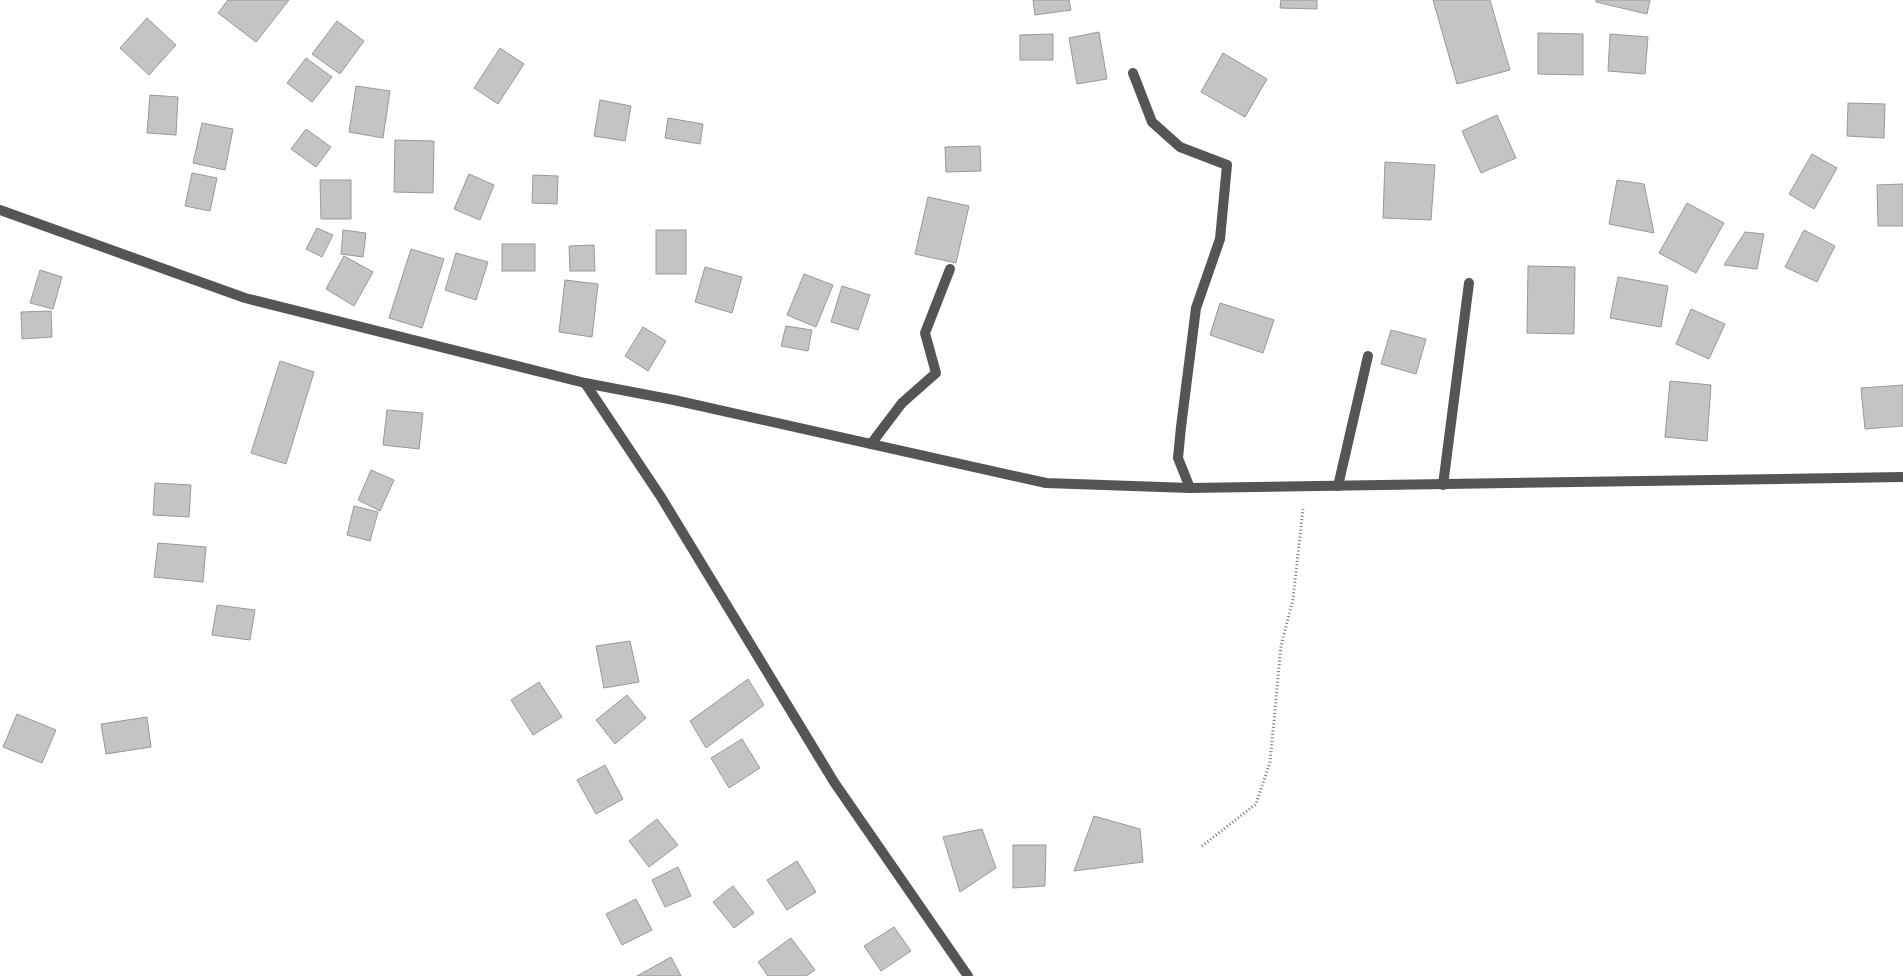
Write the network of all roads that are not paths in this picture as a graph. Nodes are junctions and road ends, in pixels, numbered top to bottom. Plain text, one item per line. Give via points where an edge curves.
1 (1133, 73) dead end
2 (0, 210) edge
3 (950, 269) dead end
4 (1469, 283) dead end
5 (1368, 356) dead end
6 (585, 383) junction
7 (871, 444) junction
8 (1903, 477) edge
9 (1443, 485) junction
10 (1338, 486) junction
11 (1190, 488) junction
12 (968, 976) edge

1 - 11 street via 1152,122 1180,147 1227,165 1220,239 1196,308 1181,427 1178,458
2 - 6 street via 245,298
3 - 7 street via 925,333 936,373 902,404
4 - 9 street
5 - 10 street
6 - 7 street
6 - 12 street via 662,497 834,782
7 - 11 street via 1046,482
8 - 9 street
9 - 10 street
10 - 11 street

